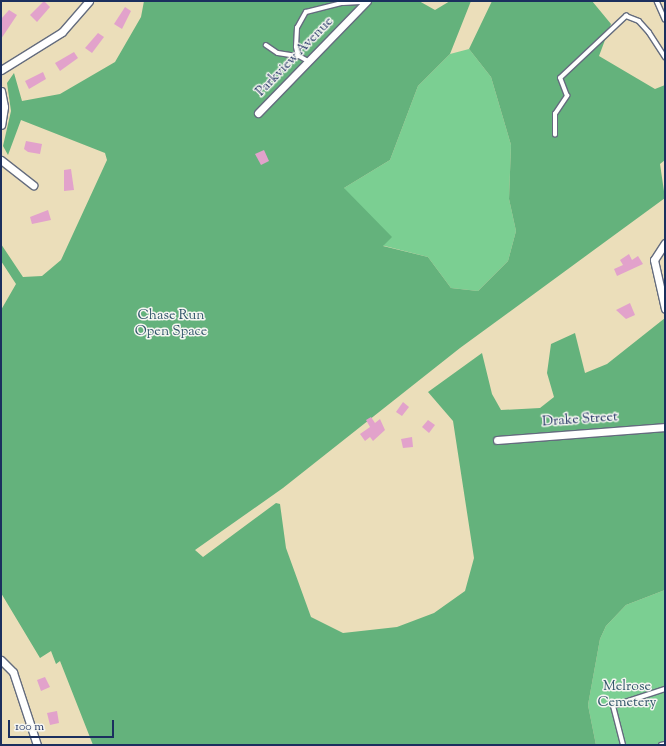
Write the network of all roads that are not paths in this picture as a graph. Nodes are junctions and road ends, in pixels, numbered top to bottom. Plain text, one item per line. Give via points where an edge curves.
1 (89, 1) edge
2 (657, 1) edge
3 (367, 2) edge
4 (664, 14) edge
5 (665, 19) edge
6 (266, 45) dead end
7 (298, 56) junction
8 (665, 58) edge
9 (309, 62) junction
10 (1, 70) edge
11 (1, 91) edge
12 (258, 113) dead end
13 (1, 125) edge
14 (555, 135) dead end
15 (1, 160) edge
16 (33, 185) dead end
17 (665, 243) edge
18 (665, 309) edge
19 (665, 427) edge
20 (497, 440) dead end
21 (1, 660) edge
22 (665, 689) edge
23 (665, 744) edge
24 (37, 745) edge
25 (623, 745) edge
26 (662, 745) edge

1 - 10 street via 62,32
2 - 4 lane
3 - 7 lane via 343,2 306,12 297,28
3 - 9 street, Parkview Avenue
4 - 5 lane
6 - 7 lane via 278,53
7 - 9 lane
8 - 14 lane via 639,21 626,16 560,78 567,96 555,114
9 - 12 street, Parkview Avenue
11 - 13 street via 4,106
15 - 16 street
17 - 18 street via 654,260
19 - 20 street, Drake Street
21 - 24 street via 13,672
22 - 25 lane via 613,706
23 - 26 lane

